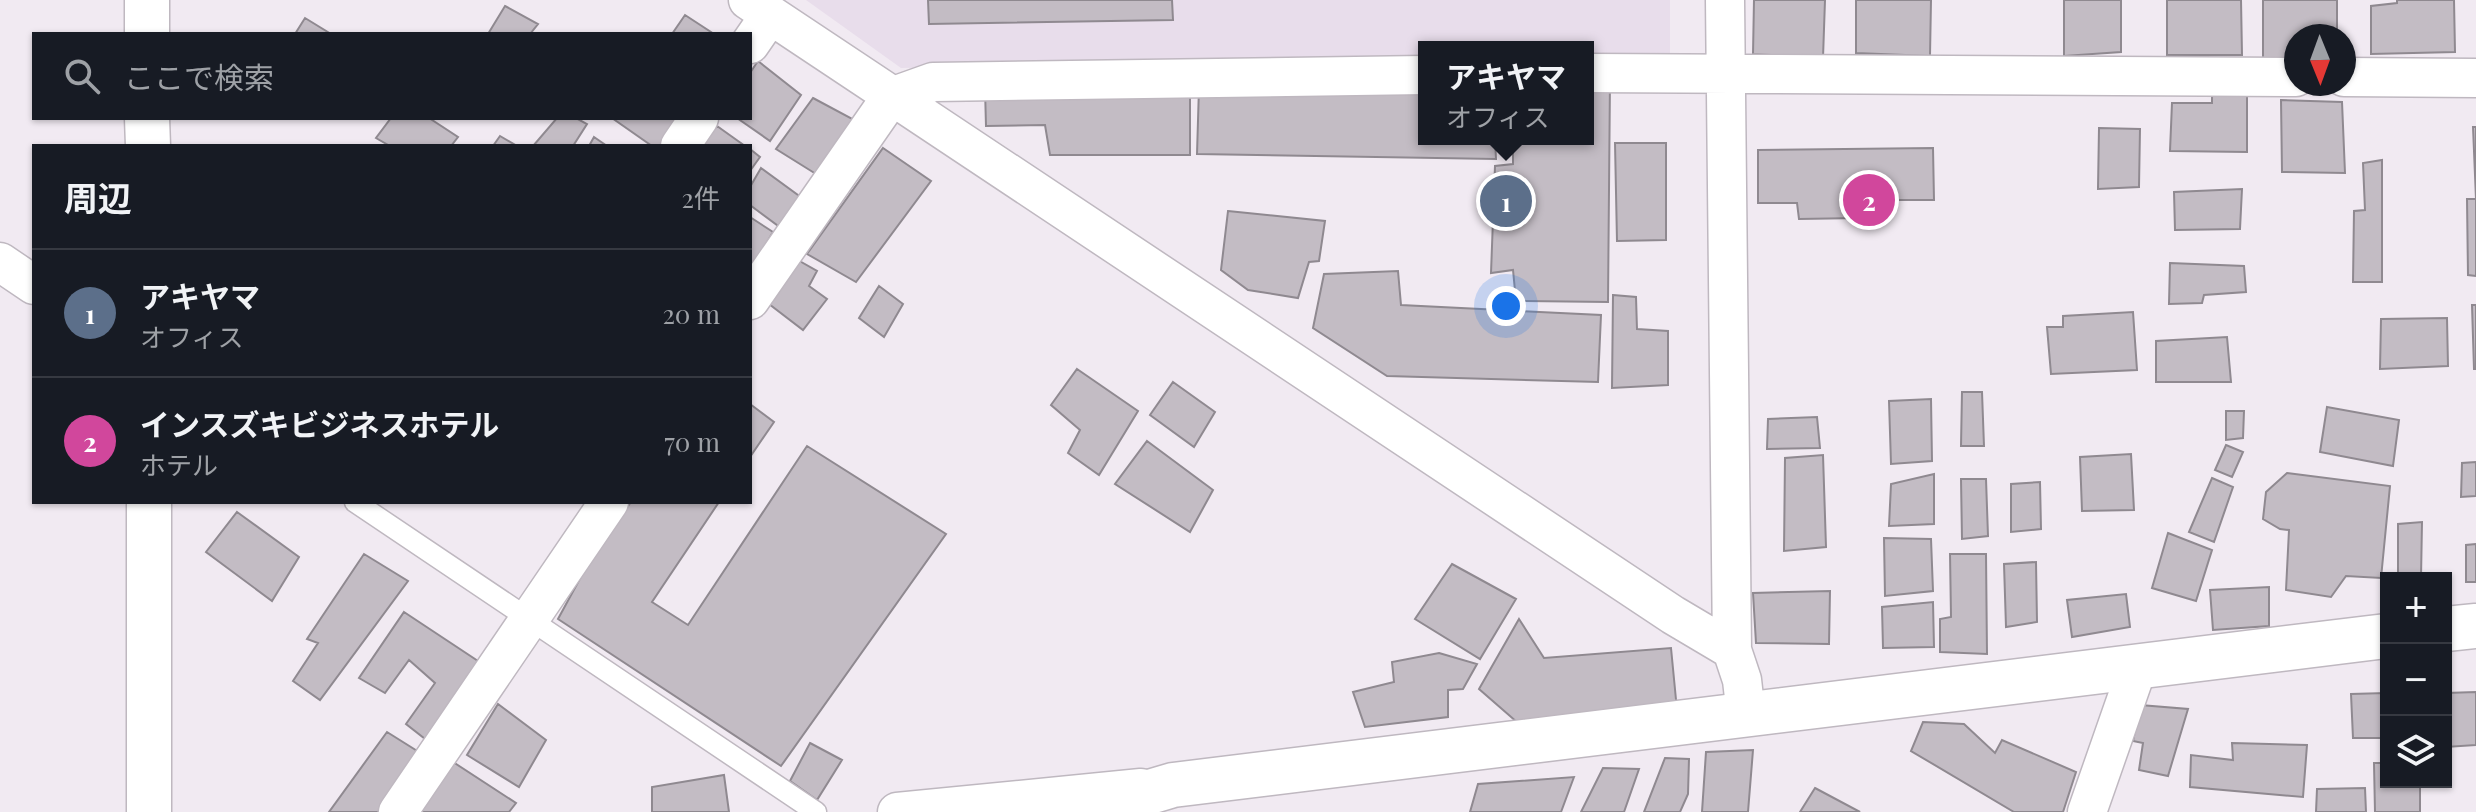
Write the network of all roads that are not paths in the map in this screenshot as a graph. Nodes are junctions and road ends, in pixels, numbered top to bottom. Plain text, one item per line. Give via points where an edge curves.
1 (147, 0) edge
2 (1725, 0) edge
3 (756, 19) edge
4 (147, 32) edge
5 (1594, 73) edge
6 (1418, 75) edge
7 (1725, 75) junction
8 (2284, 77) edge
9 (2356, 77) edge
10 (2476, 78) edge
11 (891, 97) junction
12 (147, 120) edge
13 (698, 120) edge
14 (148, 144) edge
15 (681, 144) edge
16 (0, 262) edge
17 (32, 284) edge
18 (752, 297) edge
19 (149, 504) edge
20 (358, 504) edge
21 (608, 504) edge
22 (527, 620) junction
23 (2476, 626) edge
24 (2452, 628) edge
25 (2380, 637) edge
26 (1732, 650) junction
27 (2138, 666) junction
28 (1746, 715) junction
29 (1173, 785) junction
30 (149, 812) edge
31 (398, 812) edge
32 (816, 812) edge
33 (897, 812) edge
34 (1101, 812) edge
35 (2087, 812) edge

1 - 4 street
2 - 7 street
3 - 11 street
5 - 7 street
6 - 11 street via 933,82
7 - 8 street
7 - 26 street
9 - 10 street
11 - 18 street
11 - 26 street
12 - 14 street
13 - 15 street
16 - 17 street
19 - 30 street
20 - 22 lane
21 - 22 street
22 - 31 street
22 - 32 lane
23 - 24 street
25 - 27 street
26 - 28 street
27 - 28 street
27 - 35 street
28 - 29 street
29 - 33 street
29 - 34 street via 1112,803

